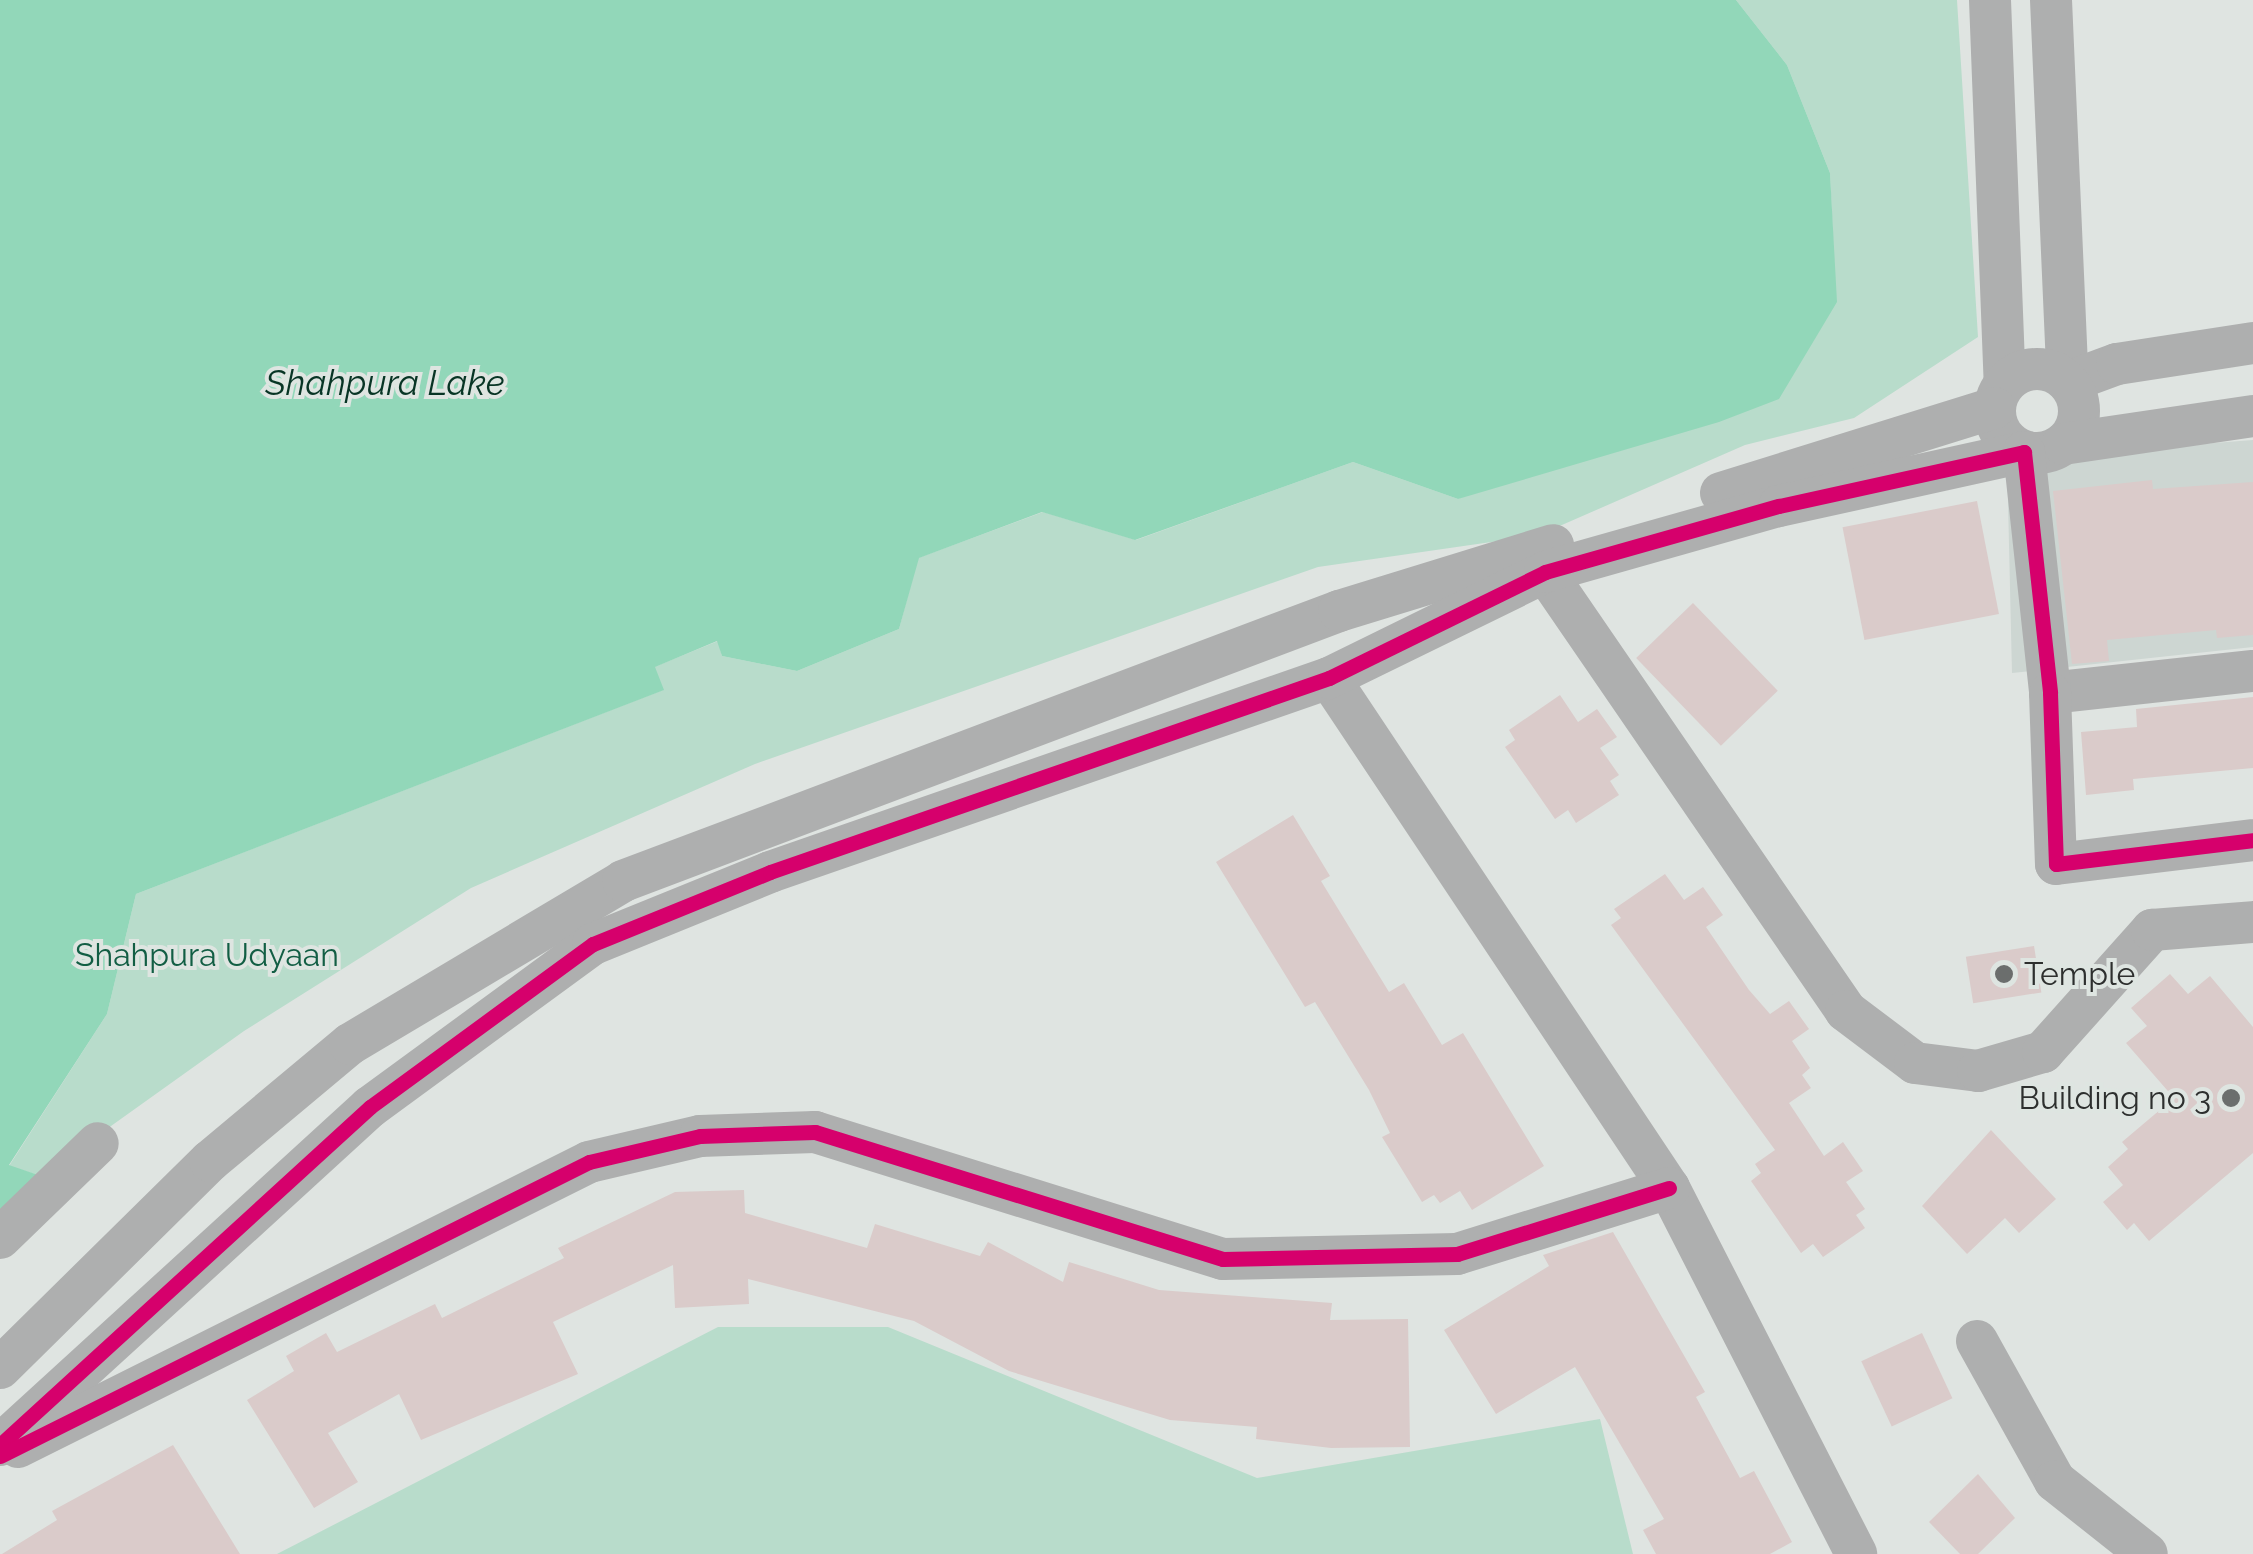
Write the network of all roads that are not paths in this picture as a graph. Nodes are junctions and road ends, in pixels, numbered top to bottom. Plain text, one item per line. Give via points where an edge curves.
1 (1990, 0) edge
2 (2051, 0) edge
3 (2253, 343) edge
4 (2068, 382) junction
5 (1999, 396) junction
6 (2253, 416) edge
7 (2044, 448) junction
8 (1544, 572) junction
9 (2253, 671) edge
10 (1329, 678) junction
11 (2050, 693) junction
12 (2253, 840) edge
13 (2253, 922) edge
14 (98, 1143) dead end
15 (1669, 1188) junction
16 (0, 1238) edge
17 (1977, 1341) dead end
18 (0, 1368) edge
19 (0, 1445) edge
20 (0, 1456) edge
21 (1856, 1554) edge
22 (2147, 1554) edge

1 - 5 street
2 - 4 street
3 - 4 street via 2118,364
4 - 5 street via 2043,369
4 - 7 street via 2079,406
5 - 7 street via 2002,436
5 - 18 street via 1339,611 624,881 350,1044 210,1160
6 - 7 street
7 - 8 street via 1779,506
7 - 11 street
8 - 10 street
8 - 13 street via 1846,1011 1915,1063 1978,1071 2042,1052 2152,930
9 - 11 street
10 - 15 street
10 - 19 street via 770,872 593,944 370,1106
11 - 12 street via 2056,864
14 - 16 street
15 - 20 street via 1457,1254 1223,1258 815,1132 700,1136 589,1162
15 - 21 street
17 - 22 street via 2055,1481

